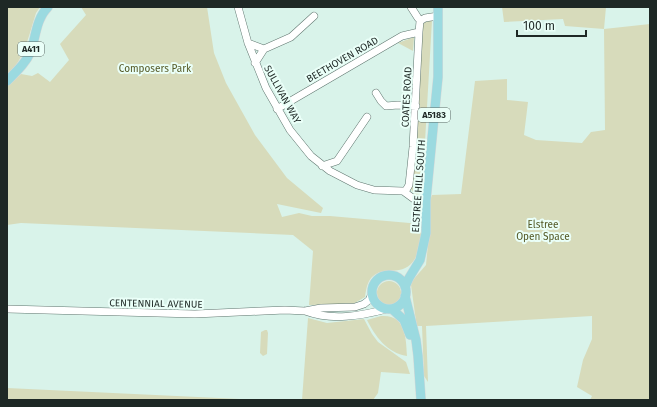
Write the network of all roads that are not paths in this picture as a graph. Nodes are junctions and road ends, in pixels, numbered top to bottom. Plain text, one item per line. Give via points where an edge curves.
1 (48, 7) edge
2 (238, 7) edge
3 (411, 7) edge
4 (438, 12) edge
5 (314, 16) dead end
6 (418, 18) dead end
7 (419, 32) junction
8 (248, 44) junction
9 (264, 49) junction
10 (255, 64) junction
11 (7, 81) edge
12 (376, 93) dead end
13 (416, 106) junction
14 (277, 109) junction
15 (367, 117) dead end
16 (337, 161) junction
17 (322, 166) junction
18 (340, 177) junction
19 (407, 188) junction
20 (426, 200) junction
21 (414, 269) junction
22 (394, 277) junction
23 (405, 292) junction
24 (372, 294) junction
25 (7, 309) edge
26 (390, 309) junction
27 (305, 311) junction
28 (415, 400) edge
29 (421, 400) edge

1 - 11 main road, A411 via 41,17 29,55
2 - 8 street, SULLIVAN WAY
3 - 6 street
4 - 7 street, COATES ROAD via 420,21
4 - 20 main road, ELSTREE HILL SOUTH / A5183 via 438,77
5 - 9 street via 290,37
7 - 13 street, COATES ROAD
7 - 14 street, BEETHOVEN ROAD via 402,36
8 - 9 street
8 - 10 street, SULLIVAN WAY
9 - 10 street
10 - 14 street, SULLIVAN WAY
12 - 13 street via 386,106
13 - 19 street, COATES ROAD
14 - 17 street, SULLIVAN WAY via 301,144
15 - 16 street
16 - 17 street
16 - 18 street
17 - 18 street, SULLIVAN WAY
18 - 19 street, SULLIVAN WAY via 374,190
19 - 20 street, SULLIVAN WAY via 414,199
20 - 21 main road, ELSTREE HILL SOUTH / A5183 via 425,242 420,260
21 - 22 main road
21 - 23 main road, ELSTREE HILL SOUTH / A5183
22 - 23 main road via 401,281
22 - 24 main road via 385,276 378,280
23 - 26 main road via 400,305
23 - 29 main road via 417,348
24 - 26 main road via 377,304
24 - 27 street, CENTENNIAL AVENUE via 364,304 355,307
25 - 27 street, CENTENNIAL AVENUE via 195,314
26 - 27 street, CENTENNIAL AVENUE via 354,316 322,315
26 - 28 main road via 404,320 409,330 414,358

